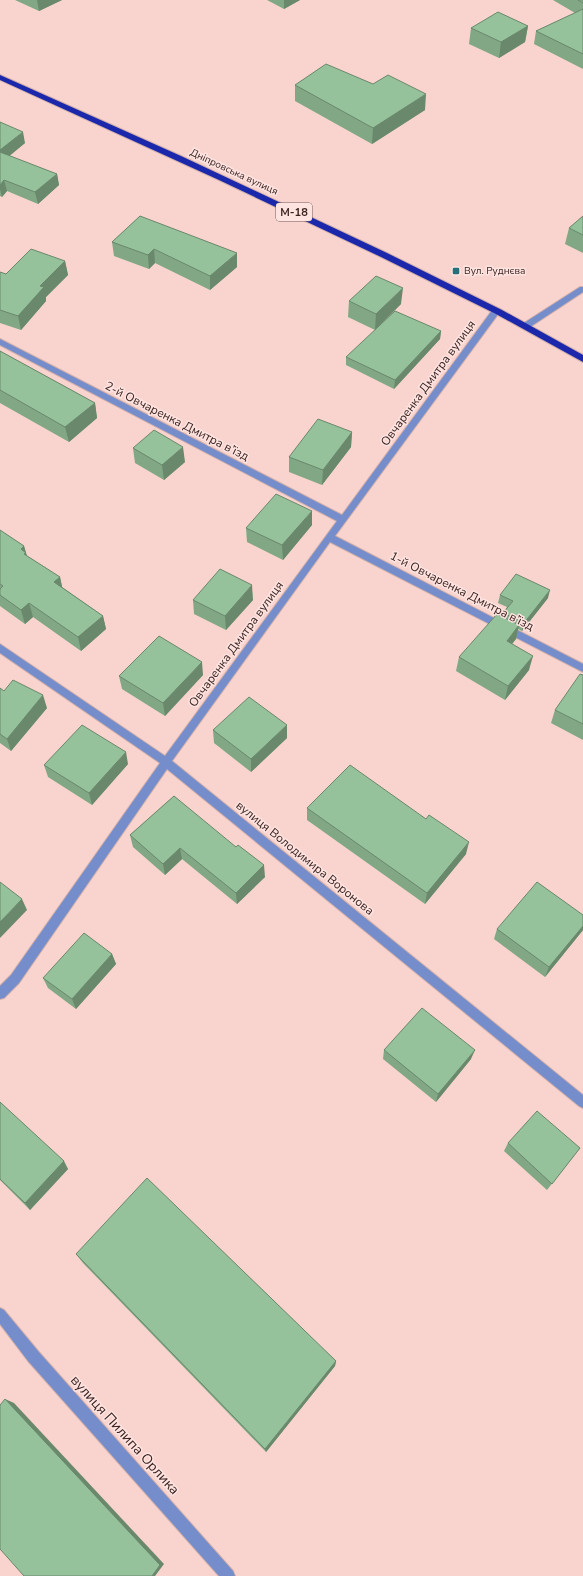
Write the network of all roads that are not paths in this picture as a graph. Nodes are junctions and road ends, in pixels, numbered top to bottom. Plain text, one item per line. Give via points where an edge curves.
1 (0, 77) edge
2 (583, 289) edge
3 (496, 311) junction
4 (527, 325) junction
5 (0, 342) edge
6 (583, 359) edge
7 (343, 520) junction
8 (329, 537) junction
9 (0, 648) edge
10 (583, 668) edge
11 (166, 762) junction
12 (0, 994) edge
13 (583, 1102) edge
14 (0, 1314) edge
15 (228, 1576) edge

1 - 3 highway, Дніпровська вулиця / М-18 via 214,173
2 - 4 street
3 - 4 highway, Дніпровська вулиця / М-18
3 - 7 street, Овчаренка Дмитра вулиця
4 - 6 highway, Дніпровська вулиця / М-18
5 - 7 street, 2-й Овчаренка Дмитра в’їзд
7 - 8 street, Овчаренка Дмитра вулиця
8 - 10 street, 1-й Овчаренка Дмитра в’їзд
8 - 11 street, Овчаренка Дмитра вулиця
9 - 11 street, вулиця Володимира Воронова
11 - 12 street, Овчаренка Дмитра вулиця via 16,979
11 - 13 street, вулиця Володимира Воронова
14 - 15 street, вулиця Пилипа Орлика via 32,1356

